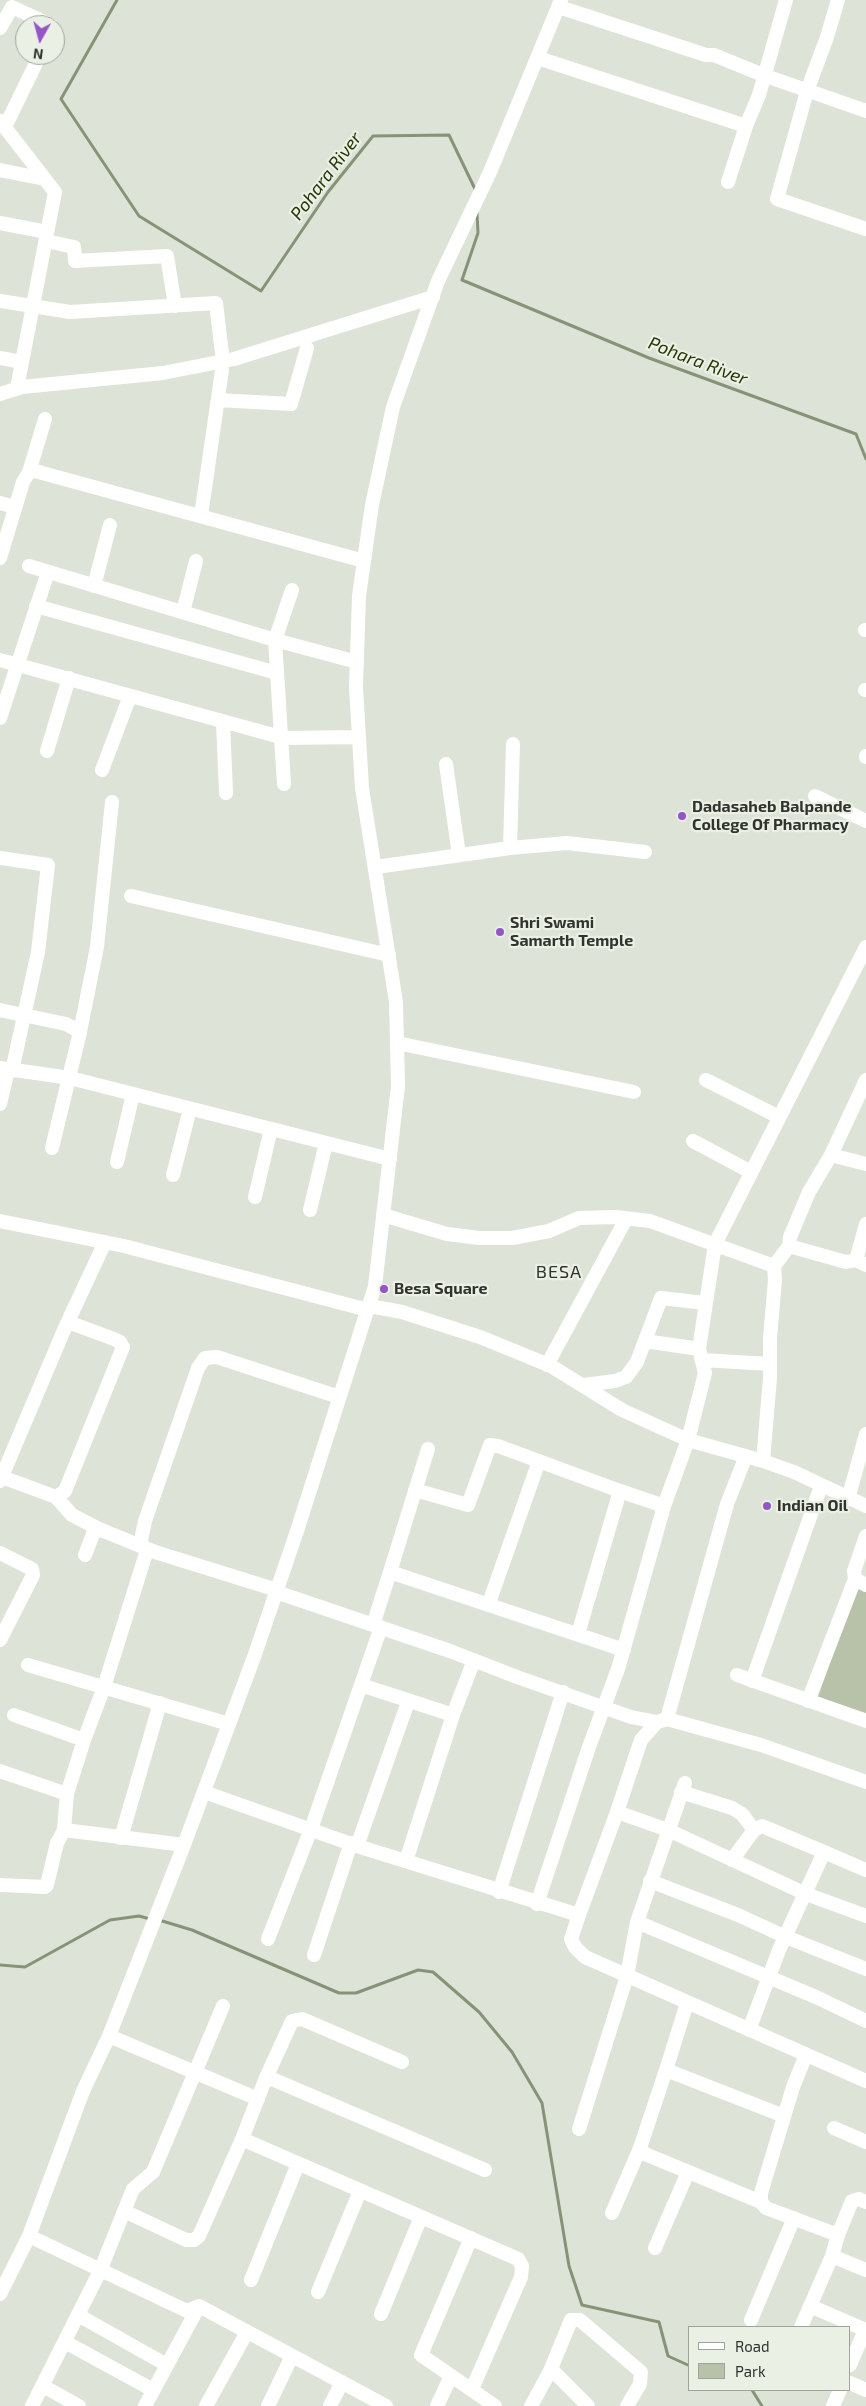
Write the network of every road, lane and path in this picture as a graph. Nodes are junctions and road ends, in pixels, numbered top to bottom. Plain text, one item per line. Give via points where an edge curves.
1 (786, 0) edge
2 (838, 0) edge
3 (560, 3) edge
4 (29, 15) edge
5 (0, 28) edge
6 (538, 58) junction
7 (34, 65) edge
8 (763, 75) junction
9 (807, 91) junction
10 (866, 111) edge
11 (2, 124) edge
12 (746, 126) junction
13 (0, 170) edge
14 (45, 179) junction
15 (728, 182) dead end
16 (0, 223) edge
17 (866, 229) edge
18 (46, 236) junction
19 (433, 297) junction
20 (0, 301) edge
21 (175, 306) junction
22 (33, 307) junction
23 (307, 348) dead end
24 (0, 358) edge
25 (22, 362) junction
26 (222, 366) junction
27 (17, 388) junction
28 (0, 394) edge
29 (218, 400) junction
30 (45, 420) dead end
31 (29, 472) junction
32 (0, 503) edge
33 (15, 507) junction
34 (201, 516) junction
35 (110, 524) dead end
36 (0, 558) edge
37 (196, 561) dead end
38 (364, 561) junction
39 (29, 566) dead end
40 (48, 572) junction
41 (94, 586) junction
42 (292, 590) dead end
43 (36, 606) junction
44 (182, 612) junction
45 (275, 640) junction
46 (0, 660) edge
47 (357, 662) junction
48 (18, 664) junction
49 (277, 673) junction
50 (69, 678) junction
51 (130, 696) junction
52 (0, 718) edge
53 (223, 722) junction
54 (359, 736) junction
55 (281, 738) junction
56 (513, 744) dead end
57 (46, 752) dead end
58 (446, 764) dead end
59 (102, 770) dead end
60 (284, 784) dead end
61 (226, 793) dead end
62 (815, 796) dead end
63 (112, 802) dead end
64 (866, 821) edge
65 (510, 848) junction
66 (645, 852) dead end
67 (459, 855) junction
68 (0, 858) edge
69 (376, 866) junction
70 (132, 896) dead end
71 (866, 947) edge
72 (389, 955) junction
73 (0, 1010) edge
74 (24, 1015) junction
75 (80, 1032) junction
76 (397, 1043) junction
77 (7, 1070) edge
78 (70, 1078) junction
79 (706, 1080) dead end
80 (866, 1080) edge
81 (634, 1092) dead end
82 (132, 1094) junction
83 (0, 1104) edge
84 (190, 1108) junction
85 (779, 1117) junction
86 (271, 1129) junction
87 (693, 1141) dead end
88 (326, 1143) junction
89 (52, 1148) dead end
90 (831, 1155) junction
91 (390, 1159) junction
92 (116, 1162) dead end
93 (866, 1164) edge
94 (752, 1172) junction
95 (173, 1175) dead end
96 (255, 1196) dead end
97 (310, 1210) dead end
98 (383, 1215) junction
99 (626, 1218) junction
100 (0, 1221) edge
101 (866, 1224) edge
102 (105, 1242) junction
103 (715, 1244) junction
104 (789, 1246) junction
105 (861, 1263) edge
106 (774, 1266) junction
107 (705, 1303) junction
108 (369, 1308) junction
109 (68, 1322) junction
110 (645, 1341) junction
111 (700, 1354) junction
112 (770, 1364) junction
113 (547, 1365) junction
114 (583, 1385) junction
115 (339, 1397) junction
116 (866, 1434) edge
117 (688, 1440) junction
118 (428, 1449) dead end
119 (746, 1456) junction
120 (539, 1461) junction
121 (763, 1461) junction
122 (1, 1479) edge
123 (821, 1486) junction
124 (415, 1490) junction
125 (620, 1491) junction
126 (56, 1497) junction
127 (848, 1499) junction
128 (664, 1506) junction
129 (866, 1506) edge
130 (99, 1529) junction
131 (866, 1536) edge
132 (143, 1547) junction
133 (0, 1553) edge
134 (85, 1555) dead end
135 (390, 1572) junction
136 (860, 1582) edge
137 (276, 1592) junction
138 (489, 1603) junction
139 (377, 1626) junction
140 (578, 1634) junction
141 (0, 1640) edge
142 (624, 1650) junction
143 (474, 1660) junction
144 (28, 1665) dead end
145 (737, 1675) dead end
146 (752, 1681) junction
147 (361, 1685) junction
148 (104, 1687) junction
149 (563, 1692) junction
150 (808, 1701) junction
151 (408, 1702) junction
152 (160, 1703) junction
153 (605, 1707) junction
154 (14, 1715) dead end
155 (453, 1715) junction
156 (662, 1721) junction
157 (866, 1721) edge
158 (229, 1724) junction
159 (84, 1740) junction
160 (0, 1771) edge
161 (866, 1782) edge
162 (204, 1792) junction
163 (67, 1794) junction
164 (617, 1812) junction
165 (312, 1829) junction
166 (64, 1830) junction
167 (668, 1830) junction
168 (754, 1830) junction
169 (121, 1838) junction
170 (184, 1845) junction
171 (354, 1845) junction
172 (824, 1852) junction
173 (732, 1860) junction
174 (406, 1861) junction
175 (866, 1870) edge
176 (650, 1882) junction
177 (0, 1885) edge
178 (499, 1892) junction
179 (806, 1894) junction
180 (538, 1904) junction
181 (579, 1915) junction
182 (866, 1916) edge
183 (637, 1922) junction
184 (786, 1937) junction
185 (268, 1939) dead end
186 (314, 1955) dead end
187 (866, 1969) edge
188 (627, 1976) junction
189 (770, 1978) junction
190 (687, 2003) junction
191 (223, 2006) dead end
192 (866, 2021) edge
193 (748, 2030) junction
194 (109, 2036) junction
195 (806, 2054) junction
196 (402, 2062) dead end
197 (666, 2070) junction
198 (196, 2073) junction
199 (265, 2080) junction
200 (866, 2081) edge
201 (258, 2099) junction
202 (784, 2116) junction
203 (579, 2128) dead end
204 (834, 2128) dead end
205 (242, 2139) junction
206 (866, 2142) edge
207 (640, 2148) junction
208 (298, 2164) junction
209 (485, 2170) dead end
210 (688, 2172) junction
211 (360, 2190) junction
212 (761, 2202) junction
213 (866, 2202) edge
214 (124, 2211) junction
215 (612, 2213) dead end
216 (421, 2217) junction
217 (794, 2218) junction
218 (838, 2235) junction
219 (29, 2236) junction
220 (471, 2238) junction
221 (655, 2248) dead end
222 (832, 2256) junction
223 (866, 2270) edge
224 (100, 2271) junction
225 (252, 2280) dead end
226 (318, 2292) dead end
227 (0, 2294) edge
228 (199, 2306) junction
229 (810, 2306) junction
230 (381, 2314) dead end
231 (78, 2315) junction
232 (751, 2320) dead end
233 (801, 2326) edge
234 (865, 2330) edge
235 (247, 2332) junction
236 (65, 2342) junction
237 (292, 2356) junction
238 (851, 2363) edge
239 (165, 2364) junction
240 (550, 2371) junction
241 (451, 2376) junction
242 (342, 2382) junction
243 (851, 2383) edge
244 (43, 2386) junction
245 (472, 2389) junction
246 (153, 2390) junction
247 (866, 2390) edge
248 (840, 2391) edge
249 (32, 2406) edge
250 (79, 2406) edge
251 (144, 2406) edge
252 (206, 2406) edge
253 (268, 2406) edge
254 (330, 2406) edge
255 (386, 2406) edge
256 (437, 2406) edge
257 (495, 2406) edge
258 (530, 2406) edge
259 (588, 2406) edge
260 (627, 2406) edge
261 (833, 2406) edge

1 - 8 street
2 - 9 street
3 - 6 street
3 - 8 street
4 - 5 street via 12,7
6 - 12 street
6 - 19 street
7 - 11 street
8 - 9 street
8 - 12 street via 759,95
9 - 10 street
9 - 17 street via 776,199
11 - 14 street
12 - 15 street
13 - 14 street
14 - 18 street via 55,192
16 - 18 street
18 - 21 street via 74,247 75,260 167,256
18 - 22 street
19 - 26 street
19 - 38 street via 393,407 372,505
20 - 22 street
21 - 22 street via 70,312
21 - 26 street via 216,303
22 - 25 street
23 - 29 street via 291,404
24 - 25 street
25 - 27 street
26 - 27 street
26 - 29 street
27 - 28 street
29 - 34 street
30 - 31 street
31 - 33 street
31 - 34 street
32 - 33 street
33 - 36 street
34 - 38 street
35 - 41 street
37 - 44 street
38 - 47 street via 359,596
39 - 40 street
40 - 41 street
40 - 43 street
41 - 44 street
42 - 45 street
43 - 48 street
43 - 49 street
44 - 45 street
45 - 47 street
45 - 49 street
46 - 48 street
47 - 54 street
48 - 50 street
48 - 52 street
49 - 55 street
50 - 51 street
50 - 57 street
51 - 53 street
51 - 59 street
53 - 55 street
53 - 61 street
54 - 55 street
54 - 69 street via 362,788
55 - 60 street
56 - 65 street
58 - 67 street
62 - 64 street
63 - 75 street via 97,947
65 - 66 street via 567,843
65 - 67 street
67 - 69 street
68 - 74 street via 48,866 38,952
69 - 72 street
70 - 72 street
71 - 85 street
72 - 76 street via 396,1002
73 - 74 street
74 - 75 street via 66,1024
74 - 77 street
75 - 78 street
76 - 81 street
76 - 91 street via 398,1086
77 - 78 street
77 - 83 street
78 - 82 street
78 - 89 street
79 - 85 street
80 - 90 street
82 - 84 street
82 - 92 street
84 - 86 street
84 - 95 street
85 - 94 street
86 - 88 street
86 - 96 street
87 - 94 street
88 - 91 street
88 - 97 street
90 - 93 street
90 - 104 street via 809,1192
91 - 98 street
94 - 103 street
98 - 99 street via 447,1234 479,1238 512,1238 549,1231 579,1218
98 - 108 street via 375,1286
99 - 103 street via 650,1222
99 - 113 street
100 - 102 street
101 - 105 street
102 - 108 street
102 - 109 street
103 - 106 street
103 - 107 street
104 - 105 street
104 - 106 street
106 - 112 street
107 - 110 street via 661,1298
107 - 111 street
108 - 113 street via 402,1312
108 - 115 street
109 - 122 street
109 - 126 street via 114,1339 123,1348 65,1491
110 - 111 street
110 - 114 street via 637,1362 626,1377
111 - 112 street
111 - 117 street via 705,1373
112 - 121 street
113 - 114 street
114 - 117 street via 622,1410
115 - 132 street via 217,1357 205,1358 198,1368 145,1521
115 - 137 street
116 - 127 street
117 - 119 street
117 - 128 street
118 - 124 street
119 - 121 street
119 - 156 street via 727,1504
120 - 124 street via 490,1445 468,1505
120 - 125 street
120 - 138 street
121 - 123 street
122 - 126 street
123 - 127 street
123 - 146 street
124 - 135 street
125 - 128 street
125 - 140 street
126 - 130 street via 72,1515
127 - 129 street
128 - 142 street
130 - 132 street
130 - 134 street via 93,1534
131 - 136 street via 854,1571
132 - 137 street
132 - 148 street
133 - 141 street via 32,1569 33,1575
135 - 138 street
135 - 139 street
136 - 150 street
137 - 139 street
137 - 158 street
138 - 140 street
139 - 143 street
139 - 147 street
140 - 142 street
142 - 153 street
143 - 149 street
143 - 155 street
144 - 148 street
145 - 146 street
146 - 150 street
147 - 151 street
147 - 165 street
148 - 152 street
148 - 159 street
149 - 153 street
149 - 178 street
150 - 157 street
151 - 155 street
151 - 171 street
152 - 158 street
152 - 169 street
153 - 156 street via 631,1717
153 - 180 street via 589,1746
154 - 159 street
155 - 174 street
156 - 161 street via 761,1745
156 - 164 street via 641,1740
158 - 162 street
159 - 163 street
160 - 163 street
162 - 165 street
162 - 170 street
163 - 166 street
164 - 167 street
164 - 181 street
165 - 171 street
165 - 185 street
166 - 169 street
166 - 177 street via 57,1843 47,1885
167 - 168 street via 683,1787 742,1814
167 - 173 street
167 - 176 street
168 - 172 street via 762,1826 772,1828
168 - 173 street
169 - 170 street
170 - 194 street
171 - 174 street
171 - 186 street
172 - 175 street
172 - 179 street
173 - 179 street
174 - 178 street
176 - 183 street
176 - 184 street
178 - 180 street
179 - 182 street
179 - 184 street
180 - 181 street
181 - 188 street via 571,1939 575,1947 585,1957
183 - 188 street
183 - 189 street
184 - 187 street
184 - 189 street
188 - 190 street
188 - 203 street
189 - 192 street
189 - 193 street
190 - 193 street
190 - 197 street
191 - 198 street
193 - 195 street
194 - 198 street
194 - 219 street via 83,2091
195 - 200 street
195 - 202 street
196 - 199 street via 302,2019 292,2021
197 - 202 street
197 - 207 street
198 - 201 street
198 - 214 street via 153,2172 133,2189
199 - 201 street
199 - 209 street via 272,2078
201 - 205 street
202 - 212 street
204 - 206 street
205 - 208 street
205 - 214 street via 194,2240 186,2240
207 - 210 street via 645,2154
207 - 215 street
208 - 211 street
208 - 225 street
210 - 212 street
210 - 221 street
211 - 216 street
211 - 226 street
212 - 217 street via 766,2208
213 - 218 street via 852,2201
214 - 224 street
216 - 220 street
216 - 230 street
217 - 218 street
217 - 232 street
218 - 222 street
219 - 224 street
219 - 227 street
220 - 241 street via 421,2355
220 - 245 street via 518,2259 522,2266 521,2277
222 - 223 street
222 - 229 street
224 - 228 street via 187,2311
224 - 231 street
228 - 235 street
228 - 239 street
229 - 233 street
229 - 234 street
231 - 236 street
231 - 239 street
234 - 238 street
235 - 237 street
235 - 252 street
236 - 244 street
236 - 246 street
237 - 242 street
237 - 253 street
239 - 246 street
240 - 258 street
240 - 259 street
240 - 260 street via 571,2320 580,2320 641,2372 640,2384
241 - 245 street
241 - 256 street
242 - 254 street
242 - 255 street
243 - 247 street
244 - 249 street
244 - 250 street
245 - 257 street
246 - 251 street
248 - 261 street

